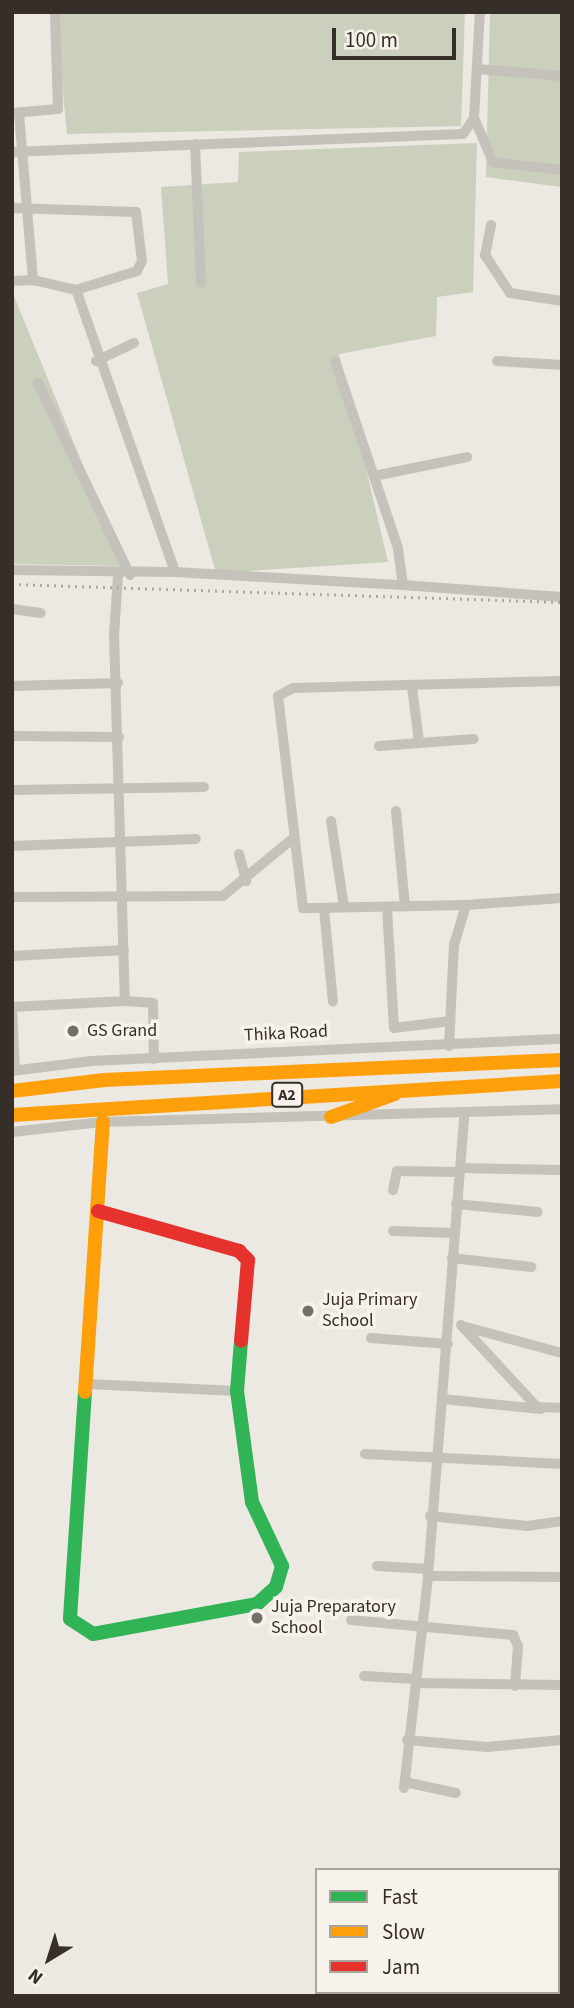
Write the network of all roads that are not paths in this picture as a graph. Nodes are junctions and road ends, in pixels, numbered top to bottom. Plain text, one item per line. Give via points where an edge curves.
1 (55, 12) edge
2 (480, 12) edge
3 (477, 69) junction
4 (562, 76) edge
5 (16, 113) edge
6 (474, 118) junction
7 (195, 144) junction
8 (15, 152) edge
9 (562, 170) edge
10 (25, 207) junction
11 (12, 208) edge
12 (491, 225) dead end
13 (33, 280) junction
14 (12, 281) edge
15 (201, 283) dead end
16 (76, 290) junction
17 (562, 301) edge
18 (134, 343) dead end
19 (96, 361) junction
20 (335, 361) dead end
21 (497, 361) dead end
22 (562, 365) edge
23 (38, 383) dead end
24 (467, 457) dead end
25 (374, 477) junction
26 (12, 570) edge
27 (174, 572) junction
28 (118, 575) junction
29 (130, 575) junction
30 (403, 584) junction
31 (562, 597) edge
32 (12, 609) edge
33 (41, 613) dead end
34 (562, 681) edge
35 (118, 683) junction
36 (12, 686) edge
37 (412, 687) junction
38 (12, 736) edge
39 (119, 737) junction
40 (474, 739) dead end
41 (419, 742) junction
42 (379, 746) dead end
43 (204, 787) dead end
44 (120, 788) junction
45 (12, 790) edge
46 (396, 811) dead end
47 (331, 821) dead end
48 (196, 839) dead end
49 (291, 840) junction
50 (121, 843) junction
51 (12, 846) edge
52 (239, 854) dead end
53 (246, 881) junction
54 (12, 897) edge
55 (121, 898) junction
56 (562, 898) edge
57 (466, 905) junction
58 (344, 907) junction
59 (387, 907) junction
60 (405, 907) junction
61 (324, 909) junction
62 (124, 950) junction
63 (12, 956) edge
64 (125, 1001) junction
65 (333, 1002) dead end
66 (12, 1008) edge
67 (451, 1021) junction
68 (562, 1039) edge
69 (449, 1045) junction
70 (13, 1046) edge
71 (154, 1059) junction
72 (560, 1060) edge
73 (14, 1071) edge
74 (558, 1082) edge
75 (405, 1089) junction
76 (12, 1091) edge
77 (562, 1109) edge
78 (12, 1115) edge
79 (464, 1116) junction
80 (331, 1117) junction
81 (103, 1122) junction
82 (12, 1132) edge
83 (459, 1170) junction
84 (562, 1170) edge
85 (393, 1190) dead end
86 (456, 1204) junction
87 (98, 1211) junction
88 (538, 1212) dead end
89 (393, 1231) dead end
90 (453, 1233) junction
91 (452, 1258) junction
92 (531, 1267) dead end
93 (449, 1320) junction
94 (461, 1325) junction
95 (371, 1338) dead end
96 (448, 1343) junction
97 (562, 1353) edge
98 (87, 1384) junction
99 (237, 1391) junction
100 (443, 1399) junction
101 (562, 1408) edge
102 (542, 1409) junction
103 (365, 1454) dead end
104 (437, 1460) junction
105 (562, 1464) edge
106 (430, 1516) junction
107 (562, 1521) edge
108 (377, 1566) dead end
109 (428, 1572) junction
110 (562, 1577) edge
111 (351, 1620) dead end
112 (421, 1629) junction
113 (364, 1676) dead end
114 (416, 1681) junction
115 (562, 1685) edge
116 (515, 1686) junction
117 (407, 1740) junction
118 (562, 1740) edge
119 (456, 1793) dead end

1 - 5 street via 58,109
2 - 3 street
3 - 4 street
3 - 6 street
5 - 8 street
6 - 7 street via 463,134
6 - 9 street via 494,162
7 - 8 street
7 - 15 street
8 - 10 street
10 - 11 street
10 - 13 street
10 - 16 street via 128,207 137,214 137,271
12 - 17 street via 485,255 510,293
13 - 14 street
13 - 16 street
16 - 19 street
18 - 19 street
19 - 27 street
20 - 25 street
21 - 22 street
23 - 29 street
24 - 25 street
25 - 30 street
26 - 28 street
27 - 29 street
27 - 30 street
28 - 29 street
28 - 35 street
30 - 31 street
32 - 33 street
34 - 37 street
35 - 36 street
35 - 39 street
37 - 41 street
37 - 49 street via 293,688 278,696
38 - 39 street
39 - 44 street
40 - 41 street
41 - 42 street
43 - 44 street
44 - 45 street
44 - 50 street
46 - 60 street
47 - 58 street
48 - 50 street
49 - 53 street
49 - 61 street via 303,908
50 - 51 street
50 - 55 street
52 - 53 street
53 - 55 street via 223,896
54 - 55 street
55 - 62 street
56 - 57 street
57 - 60 street
57 - 67 street via 454,945
58 - 59 street
58 - 61 street
59 - 60 street
59 - 67 street via 394,1028
61 - 65 street
62 - 63 street
62 - 64 street
64 - 66 street
64 - 71 street via 153,1003
66 - 70 street
67 - 69 street
68 - 69 street, Thika Road
69 - 71 street, Thika Road
70 - 73 street
71 - 73 street, Thika Road
72 - 76 main road, A2 via 104,1080
74 - 75 main road, A2
75 - 78 main road, A2
75 - 80 main road
77 - 79 street
79 - 80 street
79 - 83 street
80 - 81 street
81 - 82 street
81 - 87 main road
83 - 84 street
83 - 85 street via 397,1171
83 - 86 street
86 - 88 street
86 - 90 street
87 - 98 main road
87 - 99 main road via 246,1255
89 - 90 street
90 - 91 street
91 - 92 street
91 - 93 street
93 - 94 street
93 - 96 street
94 - 97 street
94 - 102 street
95 - 96 street
96 - 100 street
98 - 99 street
98 - 99 main road via 70,1619 93,1634 243,1609 266,1598 280,1581 282,1566 252,1502
100 - 102 street
100 - 104 street
101 - 102 street
103 - 104 street
104 - 105 street
104 - 106 street
106 - 107 street via 527,1525
106 - 109 street
108 - 109 street
109 - 110 street
109 - 112 street
111 - 112 street
112 - 114 street
112 - 116 street via 513,1635 519,1646
113 - 114 street
114 - 116 street
114 - 117 street
115 - 116 street
117 - 118 street via 487,1747
117 - 119 street via 404,1785

